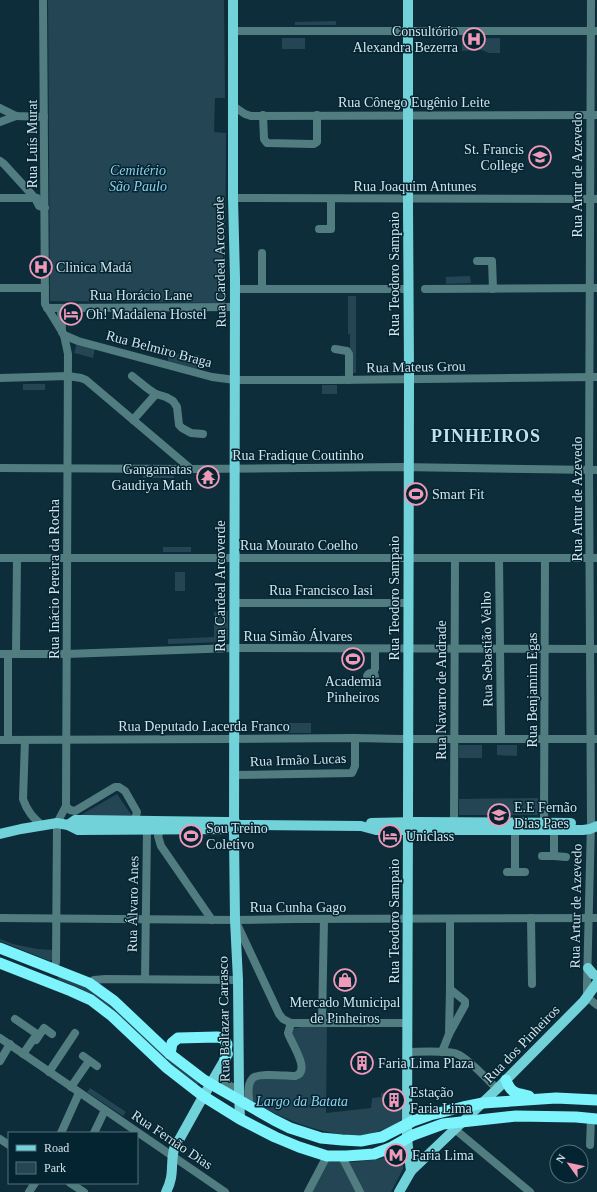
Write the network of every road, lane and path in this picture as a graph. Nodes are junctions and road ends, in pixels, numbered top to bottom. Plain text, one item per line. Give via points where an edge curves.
1 (43, 0) edge
2 (233, 0) edge
3 (408, 0) edge
4 (591, 0) edge
5 (233, 31) junction
6 (594, 31) edge
7 (408, 32) junction
8 (233, 106) junction
9 (0, 108) edge
10 (317, 115) junction
11 (408, 115) junction
12 (594, 115) edge
13 (16, 116) junction
14 (263, 116) junction
15 (44, 117) junction
16 (0, 122) edge
17 (0, 161) edge
18 (0, 198) edge
19 (35, 198) junction
20 (45, 198) junction
21 (233, 198) junction
22 (331, 198) junction
23 (593, 199) edge
24 (42, 207) junction
25 (319, 229) dead end
26 (262, 253) dead end
27 (477, 261) dead end
28 (0, 288) edge
29 (45, 288) junction
30 (425, 288) dead end
31 (594, 288) edge
32 (235, 289) junction
33 (262, 289) junction
34 (408, 289) junction
35 (493, 289) junction
36 (235, 307) junction
37 (47, 308) junction
38 (61, 308) junction
39 (63, 334) junction
40 (78, 341) junction
41 (593, 342) edge
42 (67, 348) junction
43 (335, 349) dead end
44 (68, 376) junction
45 (132, 376) dead end
46 (594, 377) edge
47 (0, 378) edge
48 (234, 380) junction
49 (349, 380) junction
50 (156, 394) junction
51 (132, 420) junction
52 (203, 434) dead end
53 (408, 467) junction
54 (0, 468) edge
55 (67, 468) junction
56 (234, 468) junction
57 (191, 469) junction
58 (593, 470) edge
59 (0, 558) edge
60 (67, 558) junction
61 (235, 558) junction
62 (408, 558) junction
63 (454, 558) junction
64 (499, 558) junction
65 (545, 558) junction
66 (593, 558) edge
67 (17, 562) junction
68 (234, 603) junction
69 (408, 603) junction
70 (234, 648) junction
71 (545, 648) junction
72 (594, 648) edge
73 (375, 649) junction
74 (408, 649) junction
75 (454, 649) junction
76 (499, 649) junction
77 (10, 652) edge
78 (66, 654) junction
79 (373, 673) dead end
80 (355, 738) junction
81 (234, 739) junction
82 (408, 739) junction
83 (454, 739) junction
84 (501, 739) junction
85 (545, 739) junction
86 (594, 739) edge
87 (4, 740) edge
88 (25, 740) junction
89 (67, 740) junction
90 (234, 775) junction
91 (66, 806) junction
92 (78, 810) junction
93 (135, 820) junction
94 (454, 822) junction
95 (544, 822) junction
96 (57, 823) junction
97 (74, 825) junction
98 (236, 825) junction
99 (43, 826) junction
100 (408, 826) junction
101 (593, 826) edge
102 (161, 829) junction
103 (147, 830) junction
104 (515, 830) junction
105 (554, 830) junction
106 (0, 834) edge
107 (147, 847) junction
108 (162, 848) junction
109 (542, 856) dead end
110 (554, 856) junction
111 (566, 857) dead end
112 (525, 872) dead end
113 (0, 918) edge
114 (531, 918) junction
115 (593, 918) edge
116 (56, 919) junction
117 (146, 919) junction
118 (324, 919) junction
119 (408, 919) junction
120 (450, 919) junction
121 (212, 920) junction
122 (235, 920) junction
123 (0, 948) edge
124 (0, 960) edge
125 (0, 963) edge
126 (588, 968) junction
127 (54, 969) junction
128 (597, 976) edge
129 (145, 979) junction
130 (238, 980) junction
131 (89, 983) junction
132 (597, 983) edge
133 (532, 984) dead end
134 (450, 989) junction
135 (587, 997) junction
136 (597, 1005) edge
137 (16, 1019) dead end
138 (291, 1023) junction
139 (322, 1023) junction
140 (407, 1023) junction
141 (52, 1034) dead end
142 (75, 1034) dead end
143 (238, 1035) junction
144 (0, 1038) edge
145 (447, 1038) junction
146 (10, 1044) junction
147 (407, 1052) junction
148 (446, 1052) junction
149 (170, 1054) junction
150 (24, 1055) junction
151 (225, 1060) junction
152 (0, 1061) edge
153 (97, 1066) dead end
154 (49, 1072) junction
155 (506, 1080) junction
156 (212, 1081) junction
157 (71, 1087) junction
158 (498, 1089) junction
159 (79, 1093) junction
160 (203, 1096) junction
161 (239, 1096) junction
162 (532, 1099) junction
163 (597, 1100) edge
164 (483, 1104) junction
165 (250, 1107) junction
166 (105, 1110) junction
167 (240, 1118) junction
168 (594, 1119) edge
169 (407, 1124) junction
170 (455, 1125) junction
171 (61, 1132) edge
172 (94, 1132) edge
173 (407, 1139) junction
174 (590, 1145) dead end
175 (173, 1155) junction
176 (327, 1156) junction
177 (342, 1156) junction
178 (411, 1171) junction
179 (72, 1184) edge
180 (520, 1189) edge
181 (84, 1192) edge
182 (166, 1192) edge
183 (224, 1192) edge
184 (308, 1192) edge
185 (360, 1192) edge
186 (399, 1192) edge
187 (530, 1192) edge

1 - 15 street, Rua Luís Murat
2 - 5 main road, Rua Cardeal Arcoverde
3 - 7 main road, Rua Teodoro Sampaio
4 - 6 street, Rua Artur de Azevedo
5 - 7 street
5 - 8 main road, Rua Cardeal Arcoverde
6 - 7 street
6 - 12 street, Rua Artur de Azevedo
7 - 11 main road, Rua Teodoro Sampaio
8 - 14 street, Rua Cônego Eugênio Leite via 248,115
8 - 21 main road, Rua Cardeal Arcoverde
9 - 13 street
10 - 11 street, Rua Cônego Eugênio Leite
10 - 14 street, Rua Cônego Eugênio Leite
10 - 14 street via 317,142 314,144 267,143 264,139
11 - 12 street, Rua Cônego Eugênio Leite
11 - 34 main road, Rua Teodoro Sampaio, bridge
12 - 23 street, Rua Artur de Azevedo
13 - 15 street
13 - 16 street
15 - 20 street, Rua Luís Murat
17 - 19 street
18 - 19 street
19 - 20 street
19 - 24 street
20 - 24 street, Rua Luís Murat
21 - 22 street, Rua Joaquim Antunes
21 - 32 main road, Rua Cardeal Arcoverde
22 - 23 street, Rua Joaquim Antunes
22 - 25 street via 331,229
23 - 31 street, Rua Artur de Azevedo
24 - 29 street, Rua Luís Murat via 45,228
26 - 33 street
27 - 35 street via 492,261
28 - 29 street
29 - 37 street, Rua Inácio Pereira da Rocha
30 - 35 street
31 - 35 street
31 - 41 street, Rua Artur de Azevedo
32 - 33 street
32 - 36 main road, Rua Cardeal Arcoverde
33 - 34 street
34 - 53 main road, Rua Teodoro Sampaio, bridge
36 - 38 street, Rua Horácio Lane
36 - 48 main road, Rua Cardeal Arcoverde
37 - 38 street, Rua Horácio Lane
37 - 39 street, Rua Inácio Pereira da Rocha
38 - 39 street, Rua Inácio Pereira da Rocha
39 - 40 street, Rua Belmiro Braga
39 - 42 street, Rua Inácio Pereira da Rocha
40 - 42 street
40 - 48 street, Rua Belmiro Braga via 212,377
41 - 46 street, Rua Artur de Azevedo
42 - 44 street, Rua Inácio Pereira da Rocha
43 - 49 street via 344,350 349,354
44 - 47 street
44 - 51 street via 91,383
44 - 55 street, Rua Inácio Pereira da Rocha
45 - 50 street
46 - 49 street, Rua Mateus Grou
46 - 58 street, Rua Artur de Azevedo
48 - 49 street, Rua Mateus Grou
48 - 56 main road, Rua Cardeal Arcoverde
50 - 51 street
50 - 52 street via 173,401 182,428 191,433
51 - 57 street
53 - 56 street, Rua Fradique Coutinho
53 - 58 street, Rua Fradique Coutinho
53 - 62 main road, Rua Teodoro Sampaio
54 - 55 street, Rua Fradique Coutinho
55 - 57 street, Rua Fradique Coutinho
55 - 60 street, Rua Inácio Pereira da Rocha
56 - 57 street, Rua Fradique Coutinho
56 - 61 main road, Rua Cardeal Arcoverde
58 - 66 street, Rua Artur de Azevedo
59 - 67 street, Rua Mourato Coelho
60 - 61 street, Rua Mourato Coelho
60 - 67 street, Rua Mourato Coelho
60 - 78 street, Rua Inácio Pereira da Rocha
61 - 62 street, Rua Mourato Coelho
61 - 68 main road, Rua Cardeal Arcoverde
62 - 63 street, Rua Mourato Coelho
62 - 69 main road, Rua Teodoro Sampaio
63 - 64 street, Rua Mourato Coelho
63 - 75 street, Rua Navarro de Andrade
64 - 65 street, Rua Mourato Coelho
64 - 76 street, Rua Sebastião Velho
65 - 66 street, Rua Mourato Coelho
65 - 71 street, Rua Benjamim Egas
66 - 72 street, Rua Artur de Azevedo
67 - 77 street
68 - 69 street, Rua Francisco Iasi
68 - 70 main road, Rua Cardeal Arcoverde
69 - 74 main road, Rua Teodoro Sampaio
70 - 73 street, Rua Simão Álvares
70 - 78 street, Rua Simão Álvares
70 - 81 main road, Rua Cardeal Arcoverde
71 - 72 street, Rua Simão Álvares
71 - 76 street, Rua Simão Álvares
71 - 85 street, Rua Benjamim Egas
72 - 86 street, Rua Artur de Azevedo
73 - 74 street, Rua Simão Álvares
73 - 79 street
74 - 75 street, Rua Simão Álvares
74 - 82 main road, Rua Teodoro Sampaio
75 - 76 street, Rua Simão Álvares
75 - 83 street, Rua Navarro de Andrade
76 - 84 street, Rua Sebastião Velho
77 - 78 street, Rua Simão Álvares
77 - 87 street
78 - 89 street, Rua Inácio Pereira da Rocha
80 - 81 street, Rua Deputado Lacerda Franco
80 - 82 street, Rua Deputado Lacerda Franco
80 - 90 street, Rua Irmão Lucas via 355,766 352,773
81 - 89 street, Rua Deputado Lacerda Franco
81 - 90 main road, Rua Cardeal Arcoverde
82 - 83 street, Rua Deputado Lacerda Franco
82 - 100 main road, Rua Teodoro Sampaio
83 - 84 street, Rua Deputado Lacerda Franco
83 - 94 street, Rua Navarro de Andrade
84 - 85 street, Rua Deputado Lacerda Franco
85 - 86 street, Rua Deputado Lacerda Franco
85 - 95 street, Rua Benjamim Egas
86 - 101 street, Rua Artur de Azevedo
87 - 88 street, Rua Deputado Lacerda Franco
88 - 89 street, Rua Deputado Lacerda Franco
88 - 99 street via 23,798 33,818
89 - 91 street, Rua Inácio Pereira da Rocha
90 - 98 main road, Rua Cardeal Arcoverde
91 - 92 street via 72,811
91 - 96 street, Rua Inácio Pereira da Rocha
92 - 93 street via 119,787 125,791 137,812
92 - 97 street
93 - 97 main road
93 - 98 main road
94 - 95 main road
94 - 100 main road
95 - 101 main road
96 - 97 main road
96 - 99 main road
96 - 116 street
97 - 103 main road
98 - 100 main road via 361,826 372,823
98 - 102 main road
98 - 122 main road, Rua Cardeal Arcoverde
99 - 106 main road
100 - 104 main road
100 - 119 main road, Rua Teodoro Sampaio
101 - 105 main road
101 - 115 street, Rua Artur de Azevedo
102 - 103 main road
102 - 108 street via 158,836
103 - 107 street, Rua Álvaro Anes
104 - 105 main road
104 - 112 street via 511,872
105 - 110 street
107 - 108 street
107 - 117 street, Rua Álvaro Anes
108 - 121 street
109 - 110 street
110 - 111 street
113 - 116 street, Rua Cunha Gago
114 - 115 street, Rua Cunha Gago
114 - 120 street, Rua Cunha Gago
114 - 133 street
115 - 126 street, Rua Artur de Azevedo
116 - 117 street, Rua Cunha Gago
116 - 127 street
117 - 121 street, Rua Cunha Gago
117 - 129 street, Rua Álvaro Anes
118 - 119 street, Rua Cunha Gago
118 - 122 street, Rua Cunha Gago
118 - 139 street
119 - 120 street, Rua Cunha Gago
119 - 140 main road, Rua Teodoro Sampaio
120 - 134 street
121 - 122 street, Rua Cunha Gago
122 - 130 main road, Rua Baltazar Carrasco
122 - 138 street, Rua Cardeal Arcoverde via 279,1014 282,1019
123 - 127 highway
124 - 127 highway via 45,977 52,975
125 - 160 highway via 91,1000
126 - 128 main road
126 - 135 street, Rua Artur de Azevedo
127 - 131 highway
129 - 130 street
129 - 131 street via 99,979
130 - 143 main road, Rua Baltazar Carrasco
131 - 149 highway via 114,1001
132 - 135 main road, Rua dos Pinheiros
134 - 145 street
134 - 145 street via 465,1002
135 - 136 street
135 - 155 main road, Rua dos Pinheiros
137 - 150 street via 37,1034
138 - 139 street
138 - 165 street via 288,1033 301,1061 302,1071 295,1076 256,1076 249,1085
139 - 140 street
140 - 147 main road, Rua Teodoro Sampaio
141 - 150 street via 44,1028
142 - 154 street
143 - 151 main road
143 - 161 main road, Rua Baltazar Carrasco
144 - 146 street, Rua Fernão Dias
145 - 148 street
146 - 150 street, Rua Fernão Dias
146 - 152 street
147 - 148 street
147 - 169 main road, Rua Teodoro Sampaio
148 - 158 street via 464,1057
149 - 151 highway via 172,1043 178,1038 217,1037 223,1038 228,1044
149 - 156 highway
150 - 154 street, Rua Fernão Dias
151 - 156 main road
153 - 157 street via 86,1059
154 - 157 street, Rua Fernão Dias
155 - 158 main road, Rua dos Pinheiros
155 - 162 highway via 514,1092
156 - 160 main road
156 - 161 highway
157 - 159 street, Rua Fernão Dias
158 - 164 main road, Rua dos Pinheiros
159 - 166 street, Rua Fernão Dias
159 - 171 street
160 - 167 highway
160 - 175 main road via 178,1140
161 - 165 highway
161 - 167 main road, Rua Baltazar Carrasco
162 - 163 highway
162 - 164 highway
164 - 169 highway via 463,1106
164 - 170 main road, Rua dos Pinheiros
165 - 169 highway via 290,1128 321,1138 361,1141 377,1138
166 - 172 street
166 - 175 street, Rua Fernão Dias
167 - 176 highway via 283,1141
168 - 170 highway via 516,1116
168 - 174 street
169 - 173 main road, Rua Teodoro Sampaio
170 - 173 highway via 434,1127
170 - 178 main road, Rua dos Pinheiros
170 - 180 street
173 - 177 highway via 374,1154
173 - 178 main road, Rua Teodoro Sampaio
175 - 182 main road via 173,1172
175 - 183 street, Rua Fernão Dias
176 - 177 highway
176 - 184 street
177 - 185 street
178 - 186 main road
179 - 181 street
180 - 187 street

